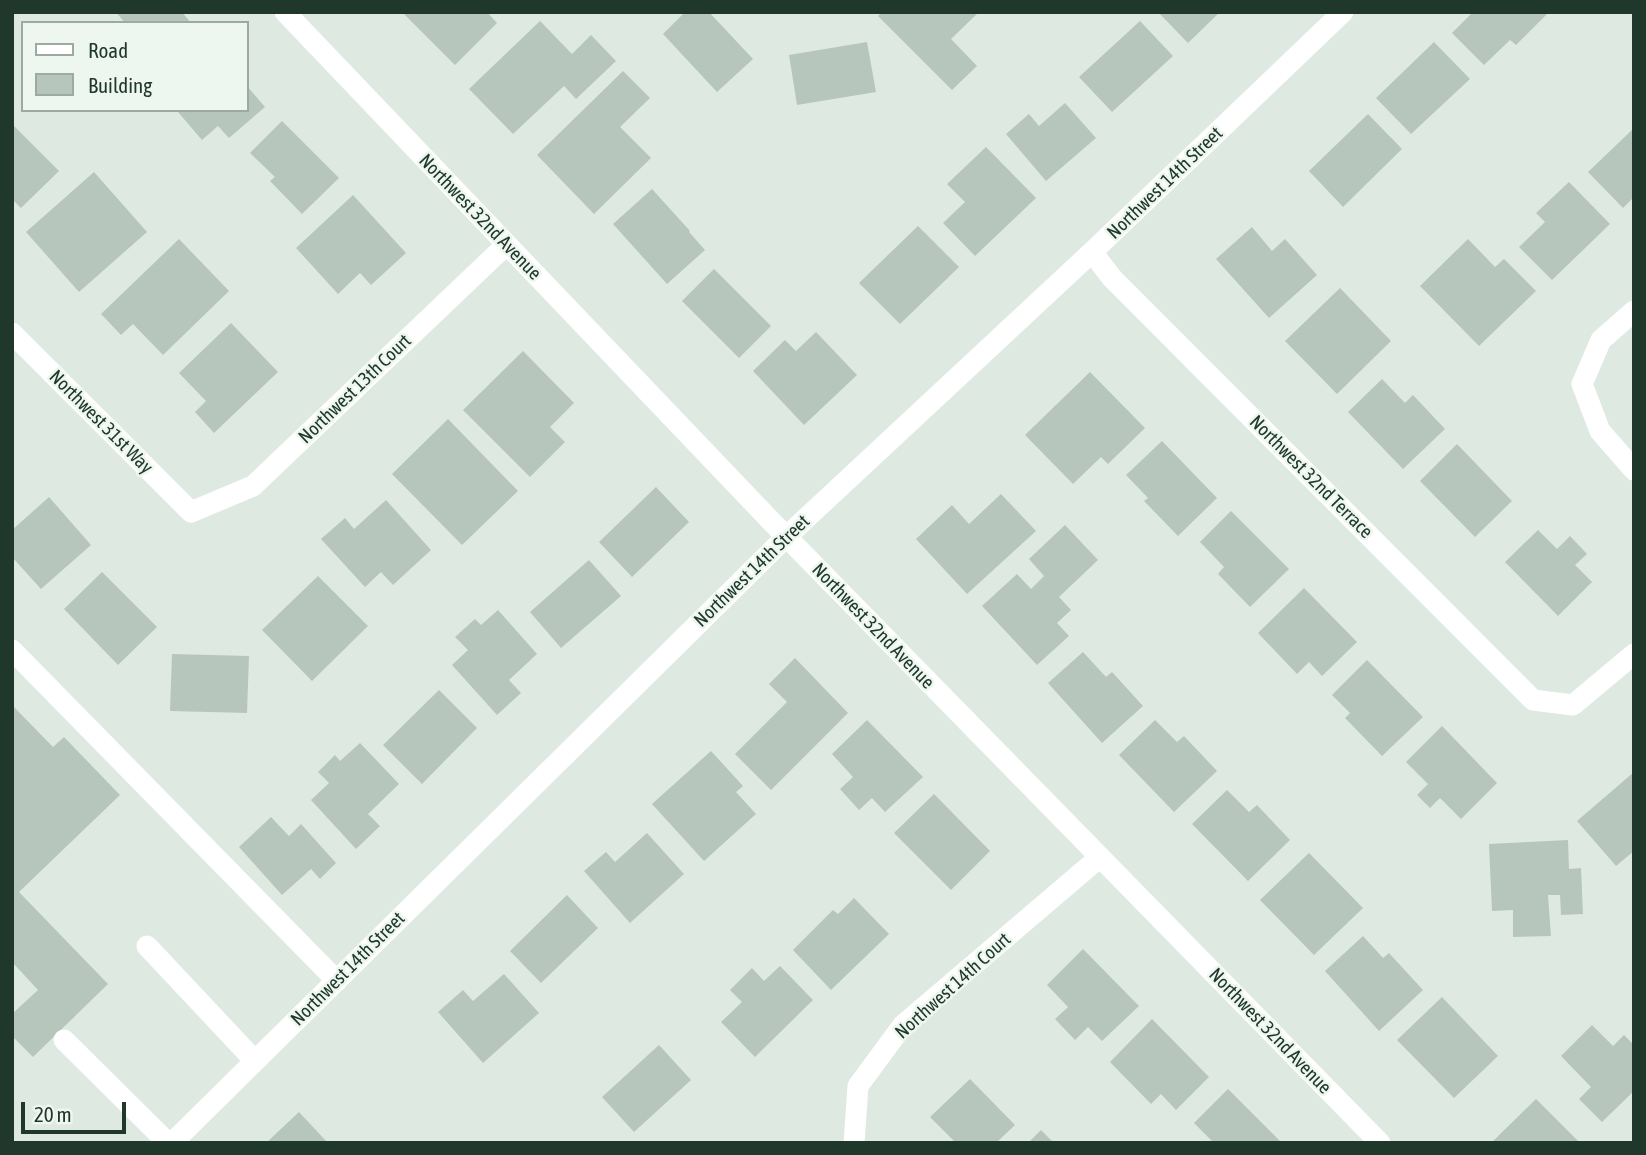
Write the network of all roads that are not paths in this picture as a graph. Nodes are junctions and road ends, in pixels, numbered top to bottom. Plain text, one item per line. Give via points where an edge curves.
1 (285, 12) edge
2 (1343, 12) edge
3 (506, 245) junction
4 (1093, 252) junction
5 (1634, 311) edge
6 (12, 333) edge
7 (1634, 470) edge
8 (191, 512) joint
9 (786, 537) junction
10 (12, 650) edge
11 (1634, 654) edge
12 (1100, 857) junction
13 (147, 946) dead end
14 (337, 981) junction
15 (64, 1040) dead end
16 (255, 1061) junction
17 (170, 1143) edge
18 (855, 1143) edge
19 (1380, 1143) edge

1 - 3 street, Northwest 32nd Avenue
2 - 4 street, Northwest 14th Street
3 - 8 street, Northwest 13th Court via 253,485
3 - 9 street, Northwest 32nd Avenue
4 - 9 street, Northwest 14th Street
4 - 11 street, Northwest 32nd Terrace via 1112,278 1533,700 1573,705
5 - 7 street via 1601,340 1582,384 1600,431
6 - 8 street, Northwest 31st Way
9 - 12 street, Northwest 32nd Avenue
9 - 14 street, Northwest 14th Street
10 - 14 street
12 - 18 street, Northwest 14th Court via 903,1025 858,1086
12 - 19 street, Northwest 32nd Avenue
13 - 16 street
14 - 16 street, Northwest 14th Street
15 - 17 street
16 - 17 street, Northwest 14th Street

